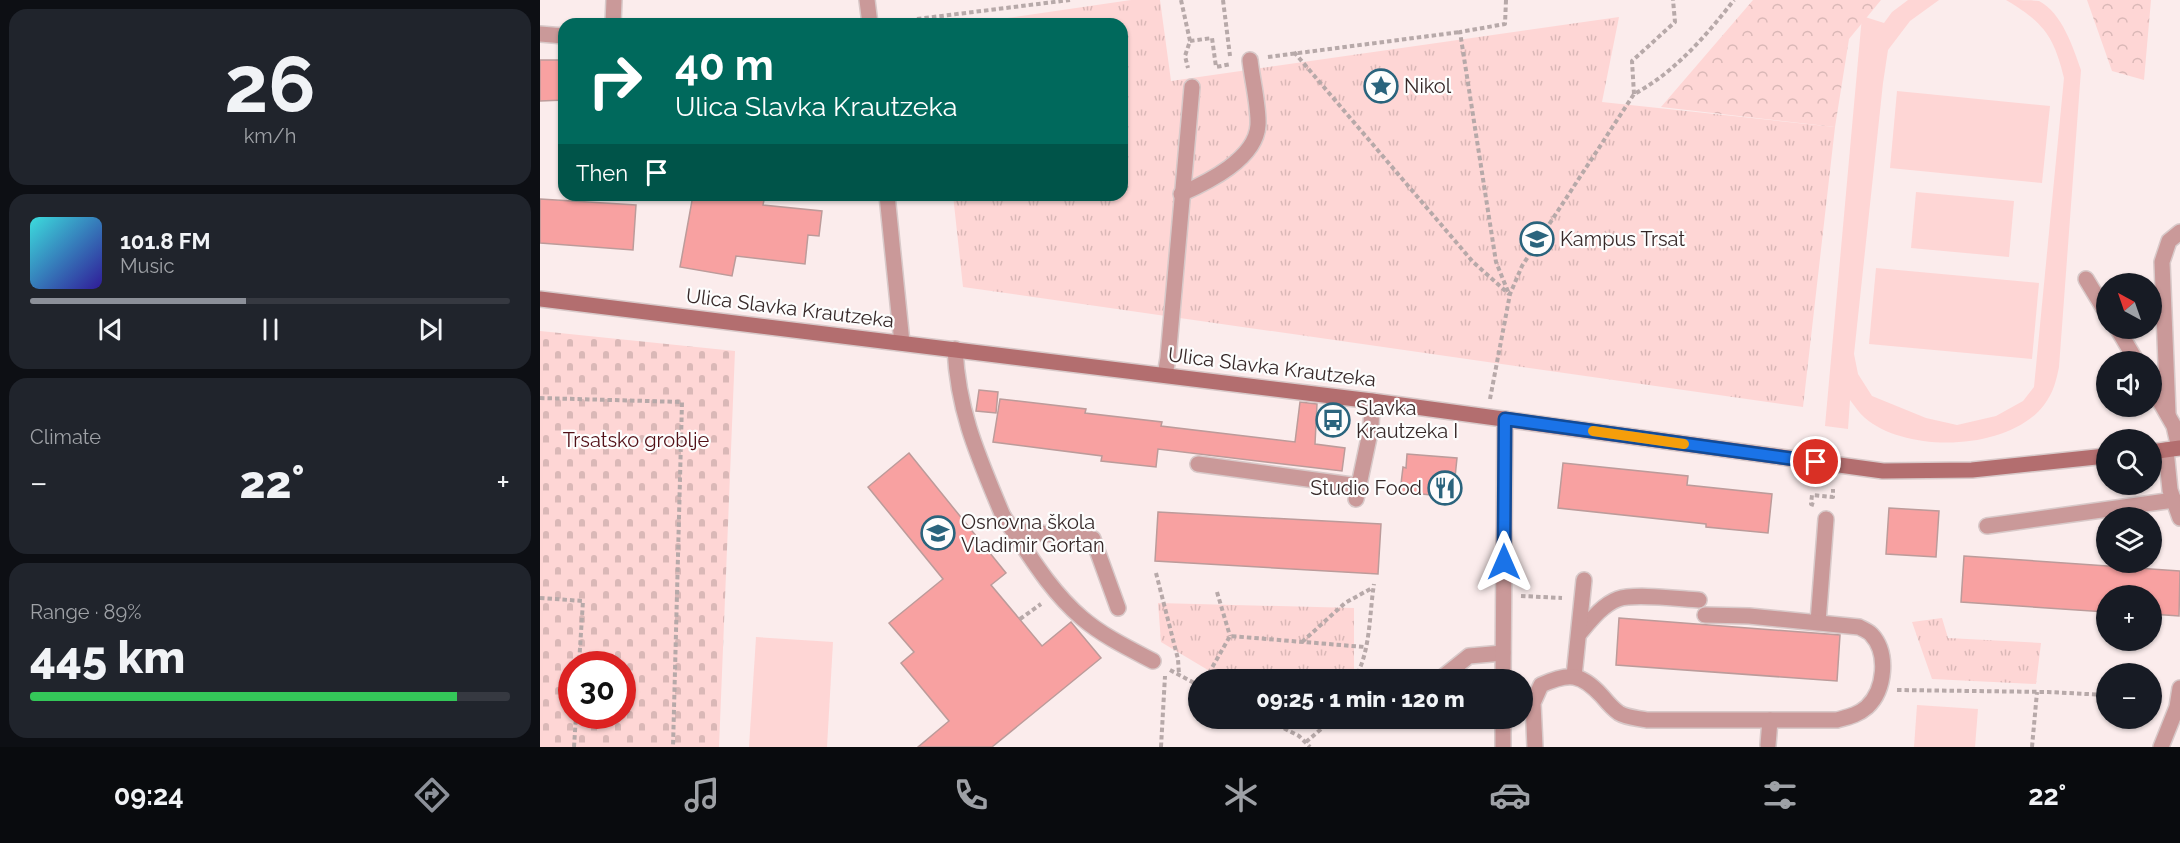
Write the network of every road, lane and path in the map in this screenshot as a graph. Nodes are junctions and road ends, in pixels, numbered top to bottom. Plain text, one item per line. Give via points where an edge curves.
1 (614, 0) edge
2 (867, 0) edge
3 (1070, 0) edge
4 (1181, 0) edge
5 (1223, 0) edge
6 (1506, 0) edge
7 (1673, 0) edge
8 (1734, 0) edge
9 (613, 18) edge
10 (869, 18) edge
11 (925, 18) edge
12 (1460, 32) junction
13 (540, 34) edge
14 (558, 36) edge
15 (1190, 41) junction
16 (1250, 60) dead end
17 (1216, 62) dead end
18 (1232, 64) dead end
19 (1192, 87) joint
20 (1634, 94) junction
21 (1181, 194) junction
22 (888, 201) edge
23 (2180, 232) edge
24 (2086, 279) dead end
25 (1510, 294) junction
26 (2096, 296) edge
27 (540, 299) edge
28 (902, 343) junction
29 (955, 349) junction
30 (1165, 375) junction
31 (540, 398) edge
32 (1490, 400) dead end
33 (1372, 401) junction
34 (2162, 404) edge
35 (2168, 414) junction
36 (1505, 419) junction
37 (2169, 449) edge
38 (2096, 457) edge
39 (1198, 464) dead end
40 (1833, 489) dead end
41 (2174, 500) junction
42 (1817, 505) dead end
43 (2180, 518) edge
44 (1826, 519) dead end
45 (1987, 526) dead end
46 (1013, 530) junction
47 (1156, 573) dead end
48 (1584, 580) dead end
49 (1217, 592) dead end
50 (1057, 593) junction
51 (1521, 596) dead end
52 (1548, 597) dead end
53 (540, 598) edge
54 (1699, 600) dead end
55 (1118, 608) dead end
56 (1706, 615) dead end
57 (1020, 620) dead end
58 (1818, 622) junction
59 (1579, 634) junction
60 (1230, 636) junction
61 (1302, 642) junction
62 (1365, 647) junction
63 (580, 651) edge
64 (1503, 653) junction
65 (1153, 661) dead end
66 (1211, 669) edge
67 (1361, 669) edge
68 (1452, 669) edge
69 (1503, 669) edge
70 (1179, 675) junction
71 (1574, 676) junction
72 (1188, 680) edge
73 (1879, 690) junction
74 (2180, 690) edge
75 (2037, 692) junction
76 (2096, 695) edge
77 (1770, 720) junction
78 (575, 729) edge
79 (1285, 729) edge
80 (1321, 729) edge
81 (1503, 729) edge
82 (1306, 742) junction
83 (2162, 744) edge
84 (1768, 745) dead end
85 (574, 747) edge
86 (673, 747) edge
87 (1161, 747) edge
88 (1310, 747) edge
89 (1503, 747) edge
90 (1535, 747) edge
91 (2032, 747) edge

1 - 9 street
2 - 10 street
3 - 11 path
4 - 15 path
5 - 18 path
6 - 12 path via 1505,24
7 - 20 path via 1676,22 1632,61
8 - 20 path via 1707,35
12 - 25 path via 1496,262
12 - 25 path via 1294,52 1473,262
13 - 14 street
15 - 17 path via 1212,38
15 - 19 path via 1185,56
16 - 21 street via 1258,127 1248,149 1212,180
19 - 21 street
20 - 25 path via 1522,266
21 - 30 street
22 - 28 street
23 - 35 street via 2169,241 2162,262
24 - 26 street
25 - 32 path
27 - 28 street, Ulica Slavka Krautzeka
28 - 29 street, Ulica Slavka Krautzeka
29 - 30 street, Ulica Slavka Krautzeka
29 - 46 street via 956,380 969,435 1003,516
30 - 33 street, Ulica Slavka Krautzeka
31 - 86 path via 682,402
33 - 36 street, Ulica Slavka Krautzeka
33 - 39 street via 1371,428 1358,492
34 - 35 street
35 - 37 street via 2174,426
36 - 38 street, Ulica Slavka Krautzeka via 1883,471 1972,470
36 - 64 street
37 - 41 street via 2170,490
40 - 42 path via 1833,497 1812,495 1811,504
41 - 43 street
41 - 45 street
44 - 58 street
46 - 50 street
46 - 55 street via 1093,539
47 - 70 path
48 - 59 street
49 - 60 path
50 - 57 path
50 - 65 street via 1111,639
51 - 52 path
53 - 63 path via 583,601
54 - 59 street via 1619,598 1594,616
56 - 58 street
58 - 73 street via 1859,627 1871,634 1880,651 1883,670
59 - 71 street
60 - 61 path
60 - 66 path
61 - 62 path
61 - 62 path via 1345,603 1373,586
62 - 67 path
64 - 68 street via 1469,656
64 - 69 street
70 - 72 path
70 - 87 path via 1165,668
71 - 77 street via 1594,687 1619,713 1628,716 1647,720
71 - 90 street via 1541,685 1533,703
73 - 75 path
73 - 77 street via 1855,716 1837,720
74 - 83 street
75 - 76 path
75 - 91 path
77 - 84 street
78 - 85 path
79 - 82 path
80 - 82 path
81 - 89 street
82 - 88 path

